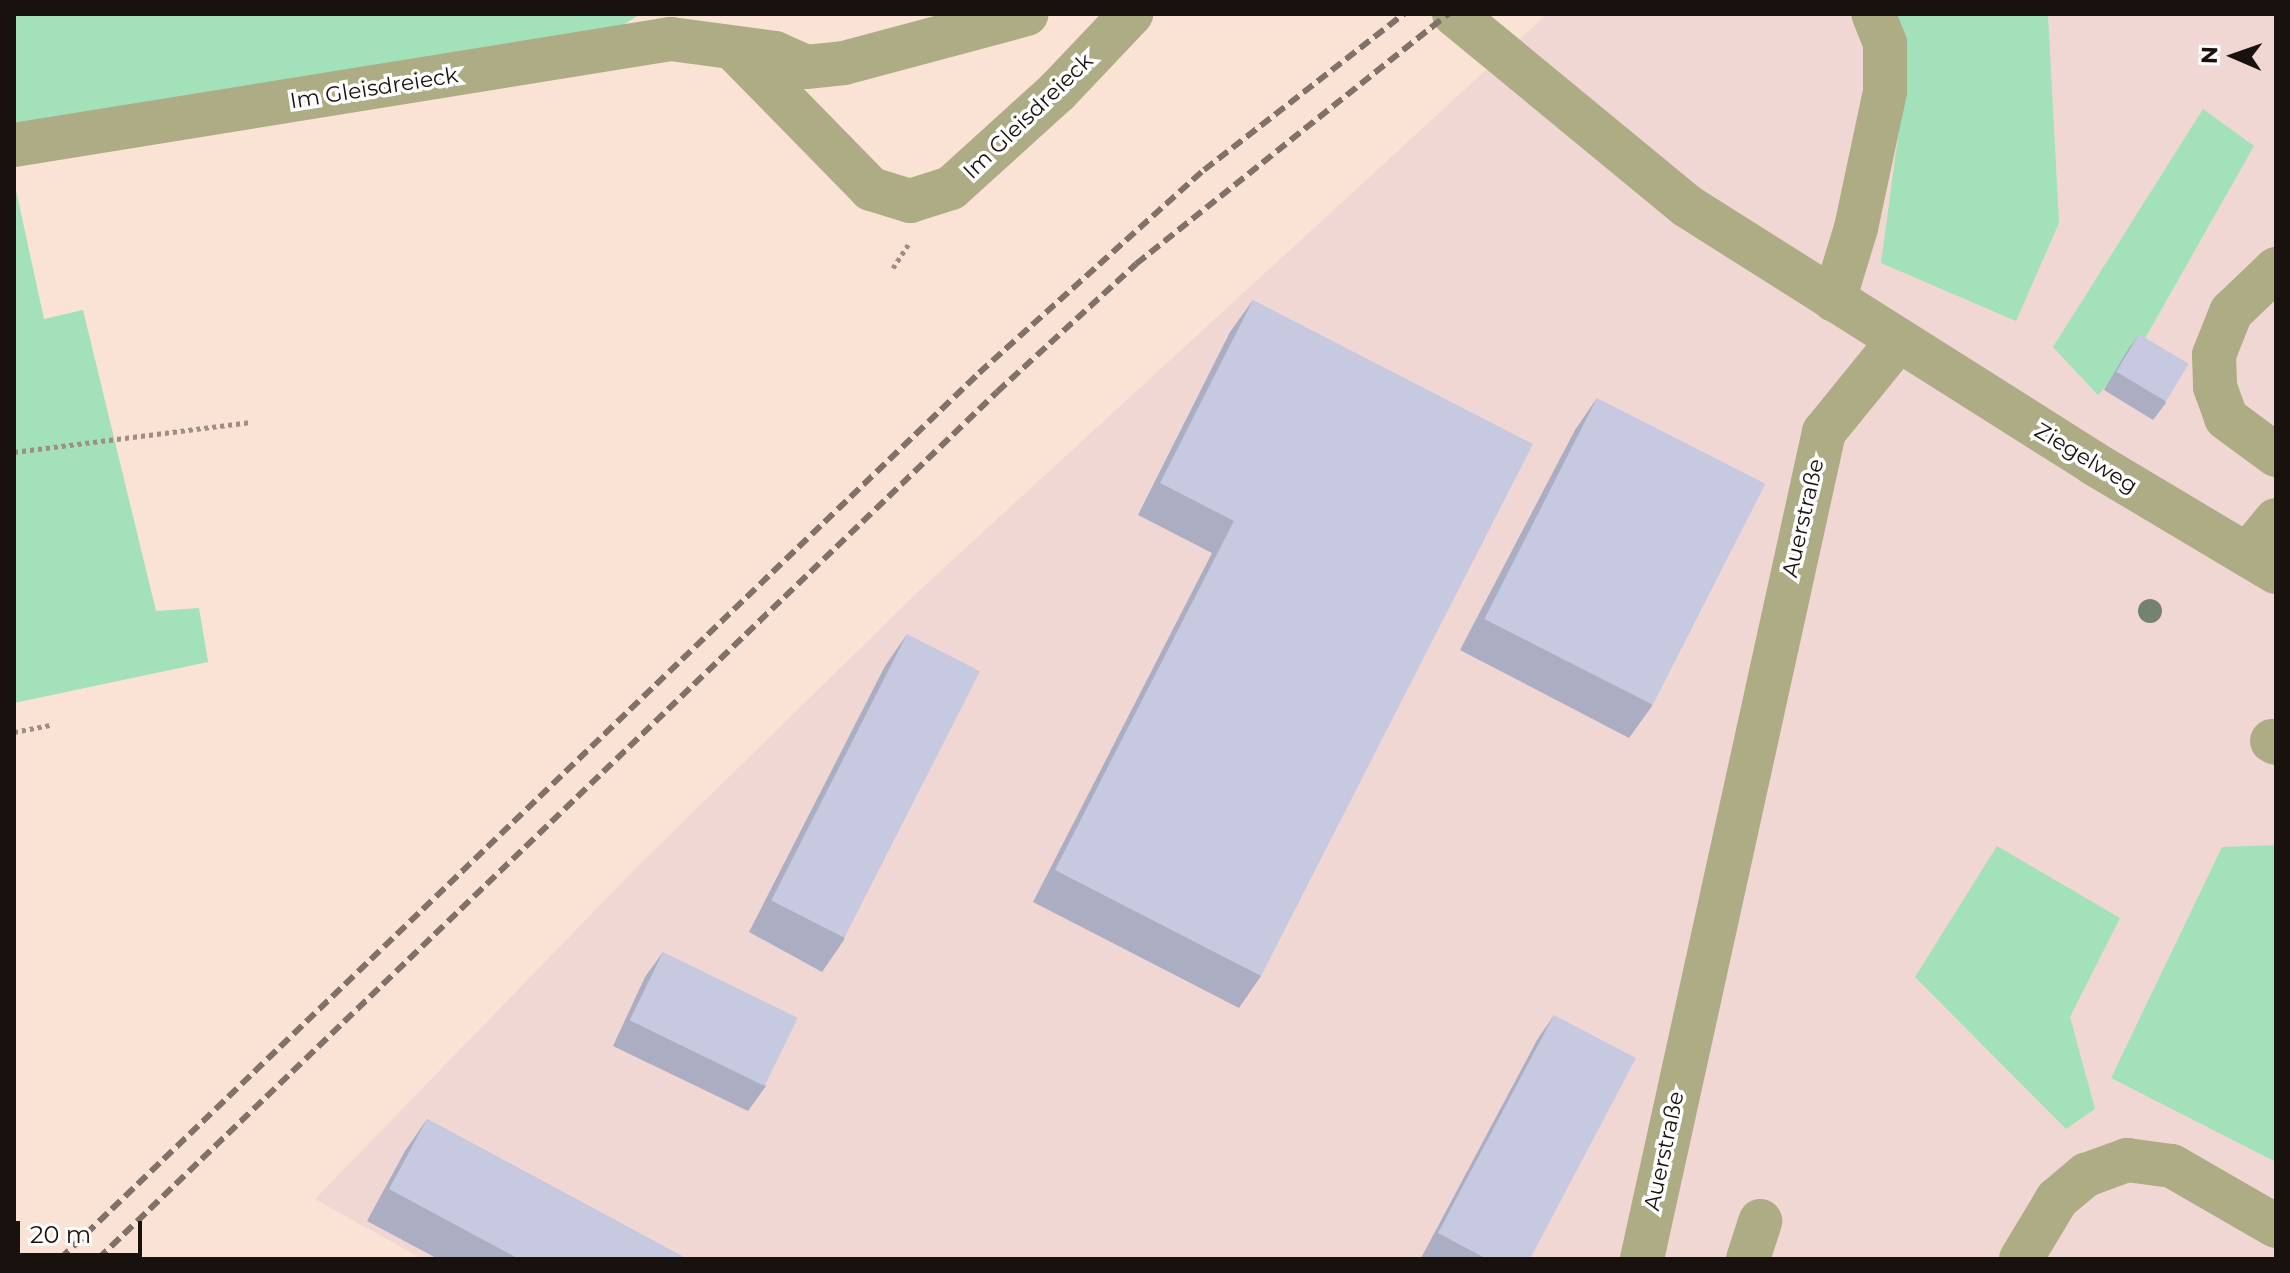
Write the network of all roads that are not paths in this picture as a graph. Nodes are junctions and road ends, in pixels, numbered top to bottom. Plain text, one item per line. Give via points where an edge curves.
1 (1027, 14) edge
2 (1131, 14) edge
3 (1454, 14) edge
4 (1873, 14) edge
5 (734, 49) junction
6 (14, 145) edge
7 (2276, 269) edge
8 (1834, 300) junction
9 (1898, 341) junction
10 (2276, 455) edge
11 (2276, 520) edge
12 (2262, 563) edge
13 (2276, 1226) edge
14 (1642, 1259) edge
15 (2021, 1259) edge

1 - 5 street, Im Gleisdreieck via 844,63 806,67 775,53
2 - 5 street, Im Gleisdreieck via 1057,92 951,188 910,201 871,189
3 - 8 street via 1687,206
4 - 8 street via 1885,43 1885,91 1856,228
5 - 6 street, Im Gleisdreieck via 671,39
7 - 10 street via 2231,312 2214,355 2215,387 2226,418
8 - 9 street
9 - 12 street, Ziegelweg
9 - 14 street, Auerstraße via 1824,432
11 - 12 street
13 - 15 street via 2172,1166 2127,1160 2086,1175 2057,1199

